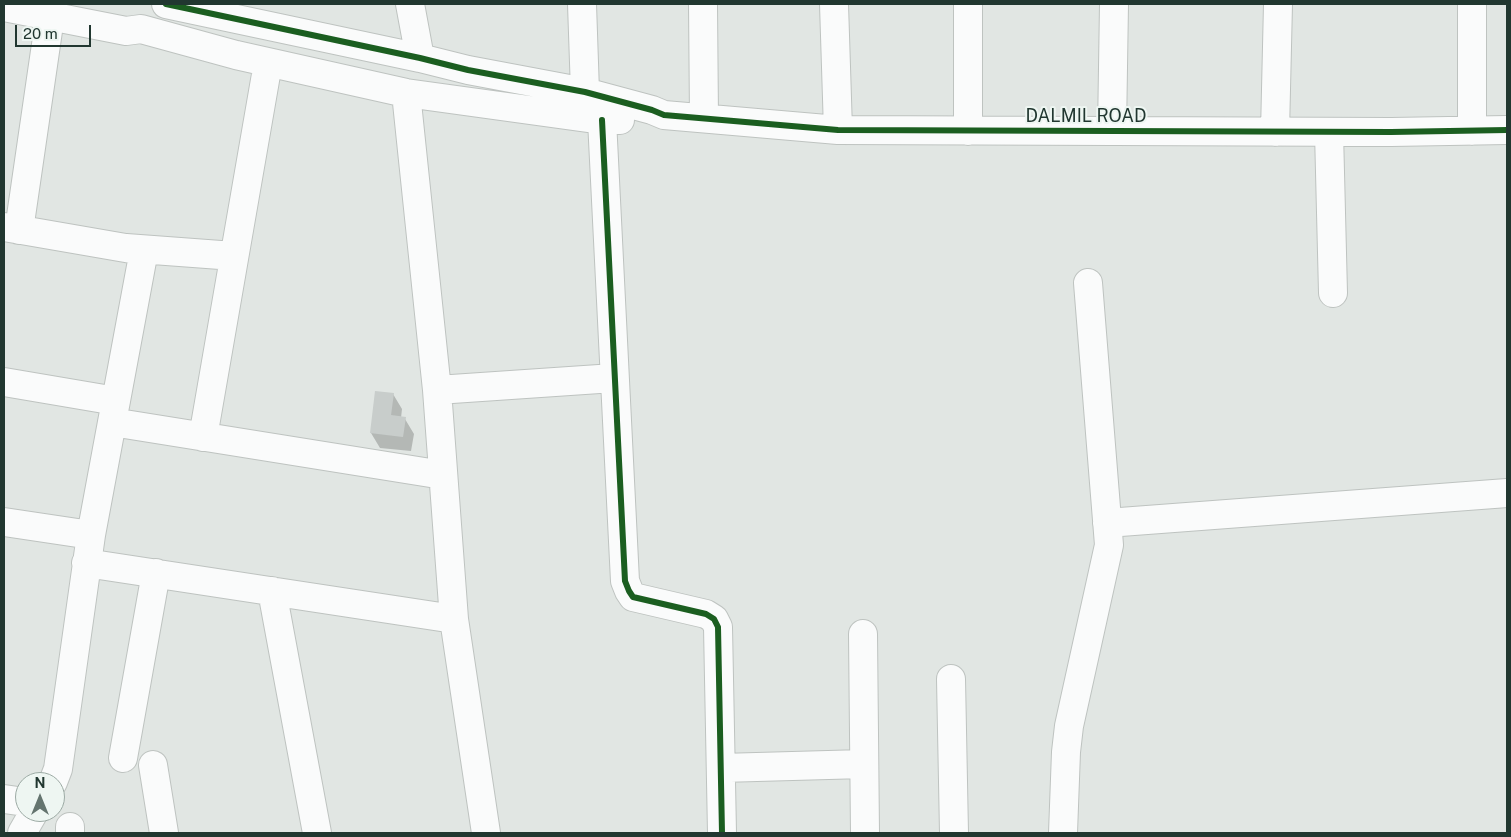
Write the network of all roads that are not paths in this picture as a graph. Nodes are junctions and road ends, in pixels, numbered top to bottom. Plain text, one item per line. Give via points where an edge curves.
1 (164, 4) edge
2 (410, 4) edge
3 (582, 4) edge
4 (703, 4) edge
5 (834, 4) edge
6 (968, 4) edge
7 (1114, 4) edge
8 (1278, 4) edge
9 (1472, 4) edge
10 (4, 7) edge
11 (50, 17) junction
12 (141, 29) junction
13 (420, 58) junction
14 (268, 63) junction
15 (584, 92) junction
16 (406, 93) junction
17 (664, 115) junction
18 (704, 118) junction
19 (602, 120) junction
20 (838, 130) junction
21 (1507, 130) edge
22 (968, 131) junction
23 (1112, 131) junction
24 (1472, 131) junction
25 (1275, 132) junction
26 (1330, 132) junction
27 (12, 228) edge
28 (126, 248) junction
29 (234, 256) junction
30 (1088, 283) dead end
31 (1333, 293) dead end
32 (614, 378) junction
33 (4, 382) edge
34 (437, 390) junction
35 (114, 412) junction
36 (203, 437) junction
37 (443, 475) junction
38 (1507, 493) edge
39 (4, 522) edge
40 (1107, 523) junction
41 (91, 535) junction
42 (86, 563) junction
43 (156, 573) junction
44 (272, 592) junction
45 (454, 619) junction
46 (863, 634) dead end
47 (951, 679) dead end
48 (123, 758) dead end
49 (864, 764) junction
50 (153, 765) dead end
51 (721, 768) junction
52 (57, 772) edge
53 (28, 822) edge
54 (22, 833) edge
55 (164, 833) edge
56 (317, 833) edge
57 (486, 833) edge
58 (722, 833) edge
59 (864, 833) edge
60 (954, 833) edge
61 (1063, 833) edge

1 - 12 street
1 - 13 street
2 - 13 street
3 - 15 street
4 - 18 street
5 - 20 street
6 - 22 street
7 - 23 street
8 - 25 street
9 - 24 street
10 - 11 street
11 - 12 street via 126,31
11 - 27 street
12 - 14 street
13 - 15 street
14 - 16 street
14 - 29 street
15 - 17 street
16 - 19 street
16 - 34 street
17 - 18 street, DALMIL ROAD
17 - 19 street via 648,120
18 - 20 street, DALMIL ROAD
19 - 32 street
20 - 22 street, DALMIL ROAD
21 - 24 street, DALMIL ROAD
22 - 23 street, DALMIL ROAD
23 - 25 street, DALMIL ROAD
24 - 26 street, DALMIL ROAD
25 - 26 street, DALMIL ROAD
26 - 31 street
27 - 28 street
28 - 29 street
28 - 35 street via 137,250 142,261
29 - 36 street
30 - 40 street
32 - 34 street
32 - 51 street via 629,592 633,597 706,614 714,619 718,627
33 - 35 street
34 - 37 street
35 - 36 street
35 - 41 street
36 - 37 street
37 - 45 street
38 - 40 street
39 - 41 street
40 - 61 street via 1109,545 1106,562 1069,726
41 - 42 street
42 - 43 street
42 - 52 street
43 - 44 street
43 - 48 street
44 - 45 street
44 - 56 street
45 - 57 street
46 - 49 street
47 - 60 street
49 - 51 street
49 - 59 street
50 - 55 street
51 - 58 street
53 - 54 street

